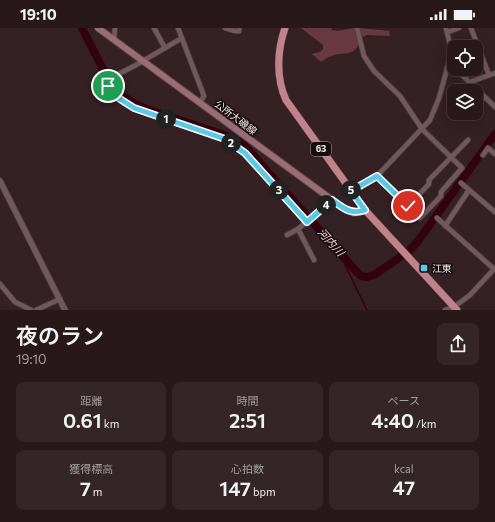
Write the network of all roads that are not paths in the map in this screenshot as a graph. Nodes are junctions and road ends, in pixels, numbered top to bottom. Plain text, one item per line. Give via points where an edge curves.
1 (98, 28) edge
2 (115, 28) edge
3 (154, 28) edge
4 (178, 28) edge
5 (225, 28) edge
6 (239, 28) edge
7 (285, 28) edge
8 (357, 28) edge
9 (458, 28) edge
10 (471, 28) edge
11 (447, 30) edge
12 (182, 38) junction
13 (114, 40) junction
14 (449, 40) edge
15 (165, 48) junction
16 (143, 60) junction
17 (447, 65) edge
18 (495, 73) edge
19 (489, 75) junction
20 (464, 76) edge
21 (470, 82) junction
22 (200, 102) junction
23 (495, 107) edge
24 (422, 129) junction
25 (468, 140) dead end
26 (495, 154) edge
27 (483, 155) dead end
28 (451, 158) junction
29 (377, 176) junction
30 (454, 177) junction
31 (0, 181) edge
32 (469, 190) junction
33 (351, 191) junction
34 (332, 200) junction
35 (408, 206) junction
36 (365, 210) junction
37 (495, 212) edge
38 (437, 218) dead end
39 (309, 221) junction
40 (445, 226) junction
41 (298, 229) junction
42 (287, 235) dead end
43 (314, 260) dead end
44 (494, 269) edge
45 (0, 284) edge
46 (60, 299) junction
47 (456, 308) edge
48 (31, 310) edge
49 (36, 310) edge
50 (65, 310) edge
51 (445, 310) edge

1 - 13 main road, 公所大磯線
2 - 13 street
3 - 15 street
4 - 12 street
5 - 6 street via 235,31 239,31
7 - 33 main road, 63 via 278,75 281,90 294,113
8 - 24 street via 364,56 374,71 400,96
9 - 11 street
10 - 19 street
11 - 14 street
12 - 15 street
12 - 22 street via 204,96
13 - 16 main road, 公所大磯線
15 - 16 street
16 - 22 main road, 公所大磯線
16 - 39 street via 105,81 110,90 134,108 225,139 245,153
17 - 24 street via 430,120
18 - 19 street
19 - 21 street
20 - 21 street
21 - 23 street
22 - 34 main road, 公所大磯線
24 - 28 street
24 - 29 street
25 - 28 street
26 - 27 street via 488,148
28 - 30 street via 462,168
28 - 35 street
29 - 33 street
29 - 35 street
30 - 32 street
30 - 35 street via 441,192 441,196 420,218
31 - 46 street
32 - 37 street
32 - 40 street
33 - 36 main road, 63
34 - 36 main road, 公所大磯線 via 354,213
34 - 39 street
36 - 47 main road, 63
38 - 40 street
39 - 41 street
40 - 44 street
41 - 42 street
41 - 43 street
44 - 47 street
45 - 48 street via 15,302
46 - 49 street
46 - 50 street
47 - 51 street

